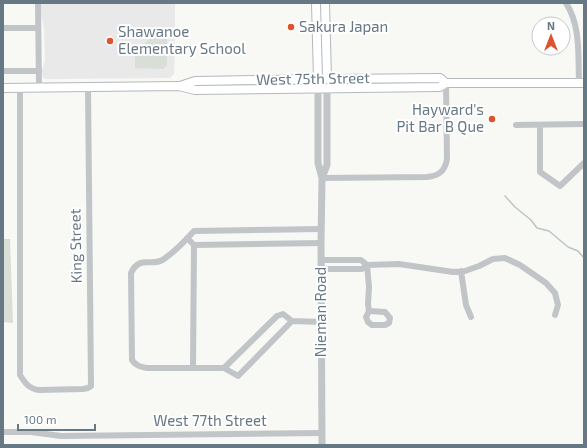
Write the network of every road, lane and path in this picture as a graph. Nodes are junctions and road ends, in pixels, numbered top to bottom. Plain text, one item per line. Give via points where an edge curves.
1 (38, 3) edge
2 (316, 3) edge
3 (325, 3) edge
4 (566, 3) edge
5 (3, 28) edge
6 (38, 28) junction
7 (3, 71) edge
8 (38, 71) junction
9 (318, 79) junction
10 (327, 79) junction
11 (446, 83) junction
12 (581, 83) edge
13 (179, 86) junction
14 (88, 87) junction
15 (3, 88) edge
16 (20, 88) junction
17 (39, 88) junction
18 (318, 88) junction
19 (327, 88) junction
20 (584, 124) edge
21 (516, 125) dead end
22 (540, 125) junction
23 (584, 163) edge
24 (322, 178) junction
25 (321, 229) junction
26 (187, 238) junction
27 (321, 243) junction
28 (194, 245) junction
29 (321, 260) junction
30 (367, 265) junction
31 (321, 269) junction
32 (460, 271) junction
33 (369, 311) dead end
34 (555, 315) dead end
35 (471, 317) dead end
36 (292, 322) junction
37 (322, 322) junction
38 (193, 368) junction
39 (224, 368) junction
40 (3, 432) edge
41 (322, 434) junction
42 (322, 445) edge

1 - 6 street
2 - 9 main road, Nieman Road
3 - 10 main road, Nieman Road
4 - 12 street via 577,34
5 - 6 street
6 - 8 street
7 - 8 street
8 - 17 street
9 - 10 main road, West 75th Street
9 - 13 main road, West 75th Street via 195,81
9 - 18 street, Nieman Road
10 - 11 main road, West 75th Street via 440,78
10 - 19 street, Nieman Road
11 - 12 main road, West 75th Street
11 - 19 main road, West 75th Street via 440,87
11 - 24 street via 448,151 446,165 439,174
13 - 14 main road, West 75th Street
13 - 18 main road, West 75th Street via 195,90
14 - 16 street, King Street via 91,386 39,390 30,388 20,375
14 - 17 main road, West 75th Street
15 - 16 main road, West 75th Street
16 - 17 main road, West 75th Street
18 - 19 main road, West 75th Street
18 - 24 street, Nieman Road via 318,164
19 - 24 street, Nieman Road via 327,165
20 - 22 street
21 - 22 street
22 - 23 street via 540,172 560,186
24 - 25 street, Nieman Road
25 - 26 street via 194,231
25 - 27 street, Nieman Road
26 - 28 street
26 - 38 street via 163,260 139,264 132,270 132,357 134,363 141,367
27 - 28 street
27 - 29 street, Nieman Road
28 - 38 street
29 - 30 street via 361,260
29 - 31 street, Nieman Road
30 - 31 street via 362,269
30 - 32 street via 399,264
30 - 33 street
31 - 37 street, Nieman Road
32 - 34 street via 466,271 493,259 505,258 520,265 555,292 558,305
32 - 35 street via 466,305
36 - 37 street
36 - 39 street via 238,376
36 - 39 street via 283,314 277,316
37 - 41 street, Nieman Road
38 - 39 street
40 - 41 street, West 77th Street via 61,436
41 - 42 street, Nieman Road

